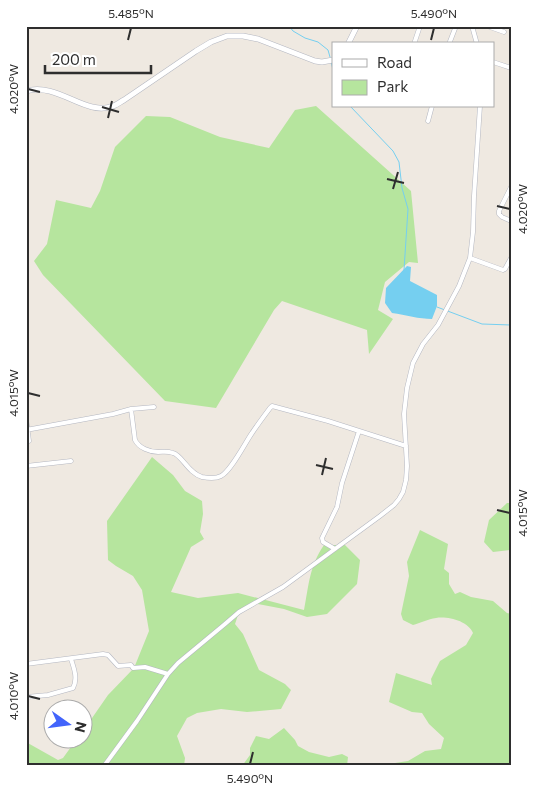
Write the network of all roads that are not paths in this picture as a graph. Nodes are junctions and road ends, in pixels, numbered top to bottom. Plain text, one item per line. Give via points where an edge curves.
1 (357, 26) edge
2 (420, 26) edge
3 (456, 26) edge
4 (472, 26) edge
5 (486, 26) edge
6 (504, 32) dead end
7 (349, 42) edge
8 (415, 42) edge
9 (450, 42) edge
10 (476, 42) edge
11 (332, 60) edge
12 (494, 62) edge
13 (511, 68) edge
14 (26, 91) edge
15 (432, 108) edge
16 (480, 108) edge
17 (428, 122) dead end
18 (511, 187) edge
19 (511, 221) edge
20 (470, 258) junction
21 (511, 258) edge
22 (154, 408) dead end
23 (131, 409) junction
24 (26, 418) edge
25 (27, 429) edge
26 (359, 431) junction
27 (29, 441) dead end
28 (406, 446) junction
29 (71, 461) dead end
30 (26, 466) edge
31 (335, 549) junction
32 (71, 659) junction
33 (26, 664) edge
34 (168, 674) junction
35 (26, 697) edge
36 (104, 766) edge

1 - 7 street
2 - 8 street
3 - 9 street
4 - 10 street
5 - 6 street
11 - 14 street via 315,61 258,39 227,36 196,51 114,106 96,108 49,90
12 - 13 street
15 - 17 street
16 - 20 street
18 - 19 street via 499,211 502,217
20 - 21 street via 503,270
20 - 28 street via 459,286 412,363 404,414
22 - 23 street
23 - 25 street
23 - 26 street via 137,445 155,452 176,454 195,474 208,478 220,476 228,470 271,407
24 - 25 street
25 - 27 street
26 - 28 street
26 - 31 street via 336,507 322,538
28 - 31 street via 406,480 399,499
29 - 30 street
31 - 34 street via 239,612
32 - 33 street
32 - 34 street via 106,654 118,666 145,667
32 - 35 street via 76,682 74,688
34 - 36 street

